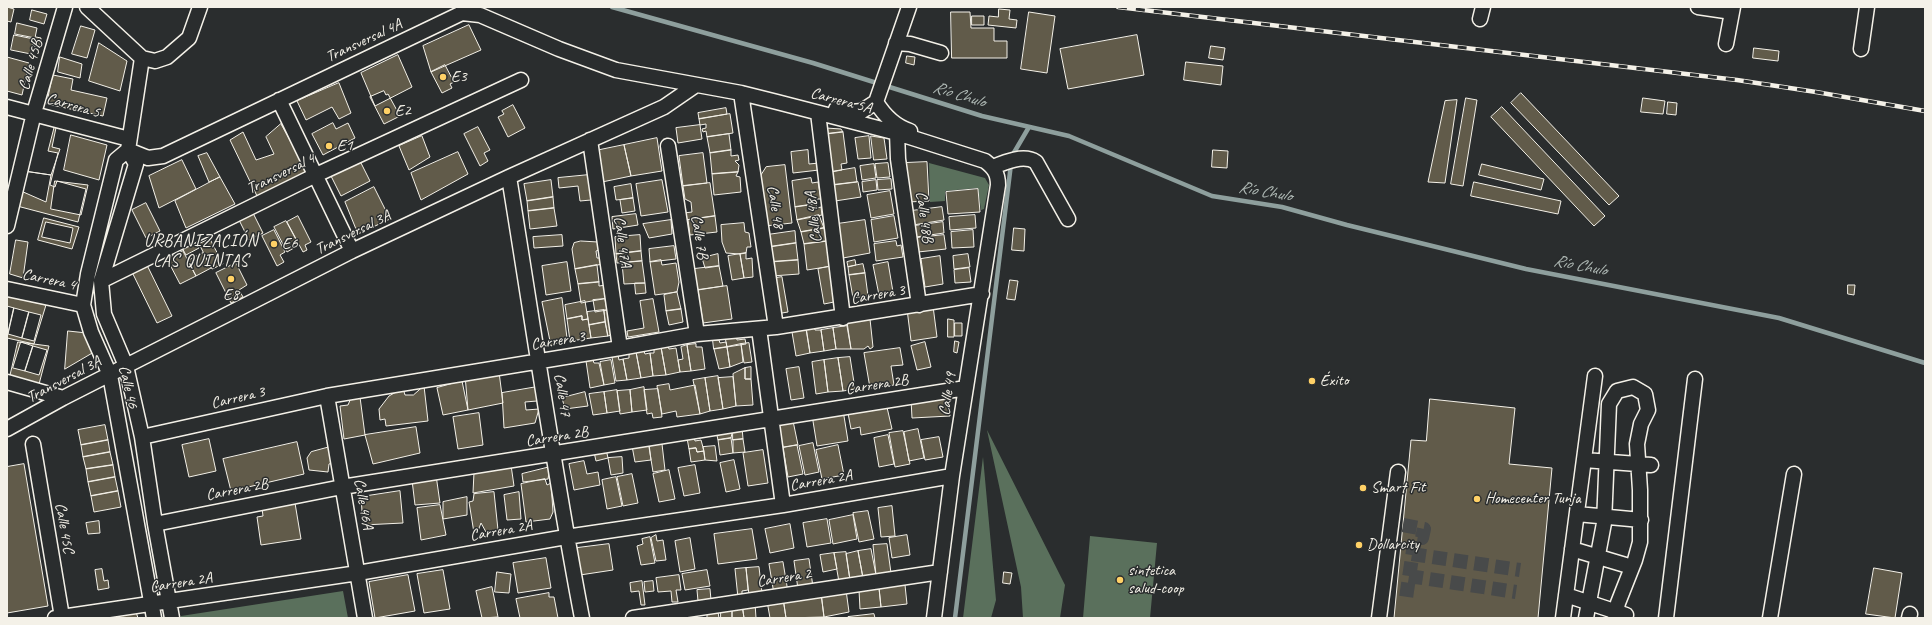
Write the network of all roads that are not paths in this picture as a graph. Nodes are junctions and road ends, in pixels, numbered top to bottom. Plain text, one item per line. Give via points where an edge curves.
1 (66, 7) edge
2 (87, 7) edge
3 (200, 7) edge
4 (909, 7) edge
5 (1698, 7) edge
6 (1867, 7) edge
7 (1733, 9) edge
8 (1726, 44) dead end
9 (894, 49) junction
10 (1861, 49) dead end
11 (941, 53) dead end
12 (142, 58) junction
13 (521, 80) dead end
14 (666, 80) joint
15 (696, 85) junction
16 (740, 93) junction
17 (279, 100) junction
18 (777, 102) junction
19 (876, 102) junction
20 (7, 107) edge
21 (34, 113) junction
22 (818, 113) junction
23 (897, 133) junction
24 (590, 140) junction
25 (128, 145) junction
26 (668, 146) dead end
27 (991, 168) junction
28 (316, 175) junction
29 (509, 177) junction
30 (1068, 219) dead end
31 (7, 226) edge
32 (352, 252) junction
33 (101, 281) junction
34 (7, 289) edge
35 (982, 294) junction
36 (83, 305) junction
37 (919, 305) junction
38 (843, 318) junction
39 (776, 327) junction
40 (758, 329) junction
41 (697, 334) junction
42 (620, 348) junction
43 (540, 361) junction
44 (126, 366) junction
45 (110, 374) junction
46 (1595, 376) dead end
47 (1695, 379) dead end
48 (7, 382) edge
49 (966, 388) junction
50 (327, 396) junction
51 (63, 398) junction
52 (771, 419) junction
53 (7, 429) edge
54 (142, 437) junction
55 (33, 444) dead end
56 (554, 455) junction
57 (1584, 460) junction
58 (1606, 462) junction
59 (1644, 465) junction
60 (1398, 472) dead end
61 (1794, 474) dead end
62 (952, 476) junction
63 (342, 487) junction
64 (783, 505) junction
65 (1577, 514) junction
66 (1604, 517) junction
67 (1641, 520) junction
68 (155, 524) junction
69 (566, 537) junction
70 (1572, 549) junction
71 (1597, 557) junction
72 (1632, 567) junction
73 (940, 572) junction
74 (358, 573) junction
75 (1566, 595) junction
76 (169, 602) junction
77 (1589, 603) junction
78 (153, 611) edge
79 (1619, 615) edge
80 (59, 618) edge
81 (172, 618) edge
82 (365, 618) edge
83 (582, 618) edge
84 (633, 618) edge
85 (934, 618) edge
86 (1379, 618) edge
87 (1563, 618) edge
88 (1586, 618) edge
89 (1666, 618) edge
90 (1770, 618) edge

1 - 21 street, Calle 45B
2 - 12 street
3 - 12 street via 189,38 167,57 155,61
4 - 9 street
5 - 7 street
6 - 10 street
7 - 8 street
9 - 11 street via 910,44
9 - 19 street
12 - 25 street
13 - 28 street, Transversal 4
14 - 15 street, Carrera 5A
14 - 17 street, Transversal 4A via 616,70 480,15 462,13
15 - 16 street, Carrera 5A
15 - 24 street, Transversal 3A via 664,107
16 - 18 street, Carrera 5A
16 - 39 street, Calle 48
17 - 25 street, Transversal 4A via 163,156 148,158
17 - 28 street
18 - 19 street via 851,112 862,111
18 - 22 street, Carrera 5A
19 - 27 street via 884,115 900,126 974,153
20 - 21 street, Carrera 5
21 - 25 street, Carrera 5
21 - 31 street, Calle 45B
22 - 23 street, Carrera 5A
22 - 38 street, Calle 48A
23 - 27 street, Carrera 5A
23 - 37 street, Calle 48B via 898,159
24 - 29 street, Transversal 3A
24 - 42 street, Calle 47A
25 - 33 street, Calle 46 via 136,164
25 - 36 street, Calle 46 via 116,160 88,274
26 - 41 street, Calle 7B
27 - 30 street via 1006,161 1032,159 1041,168
27 - 35 street, Calle 49
28 - 32 street
28 - 33 street, Transversal 4
29 - 32 street, Transversal 3A
29 - 43 street, Calle 47
32 - 44 street, Transversal 3A
33 - 44 street, Calle 46 via 104,314
34 - 36 street, Carrera 4
35 - 37 street, Carrera 3
35 - 49 street, Calle 49
36 - 45 street, Calle 46 via 91,332
37 - 38 street, Carrera 3
38 - 39 street, Carrera 3
39 - 40 street, Carrera 3
40 - 41 street, Carrera 3
40 - 52 street
41 - 42 street, Carrera 3
42 - 43 street, Carrera 3
43 - 50 street, Carrera 3
43 - 56 street, Calle 47
44 - 45 street, Transversal 3A
44 - 54 street, Calle 46
45 - 51 street, Transversal 3A
45 - 78 street, Calle 46
46 - 57 street
47 - 89 street
48 - 51 street
49 - 52 street, Carrera 2B
49 - 62 street, Calle 49
50 - 54 street, Carrera 3
50 - 63 street, Calle 46A
51 - 53 street, Transversal 3A
52 - 56 street, Carrera 2B
52 - 64 street
54 - 68 street, Calle 46
55 - 80 street, Calle 45C
56 - 63 street, Carrera 2B
56 - 69 street, Calle 47
57 - 58 street
57 - 65 street
58 - 59 street
58 - 59 street via 1609,404 1617,391 1633,387 1645,394 1648,410 1641,424 1637,444
58 - 66 street
59 - 67 street
60 - 86 street via 1397,524
61 - 90 street
62 - 64 street, Carrera 2A
62 - 73 street, Calle 49
63 - 68 street, Carrera 2B
63 - 74 street, Calle 46A
64 - 69 street, Carrera 2A
65 - 66 street
65 - 70 street
66 - 67 street
66 - 71 street
67 - 72 street via 1640,542
68 - 76 street, Calle 46
69 - 74 street, Carrera 2A
69 - 83 street, Calle 47
70 - 71 street
70 - 75 street
71 - 72 street
71 - 77 street
72 - 79 street via 1618,603
73 - 84 street, Carrera 2
73 - 85 street, Calle 49
74 - 76 street, Carrera 2A
74 - 82 street, Calle 46A
75 - 77 street
75 - 87 street
76 - 78 street, Carrera 2A
76 - 81 street, Calle 46
77 - 79 street
77 - 88 street
78 - 80 street, Carrera 2A

